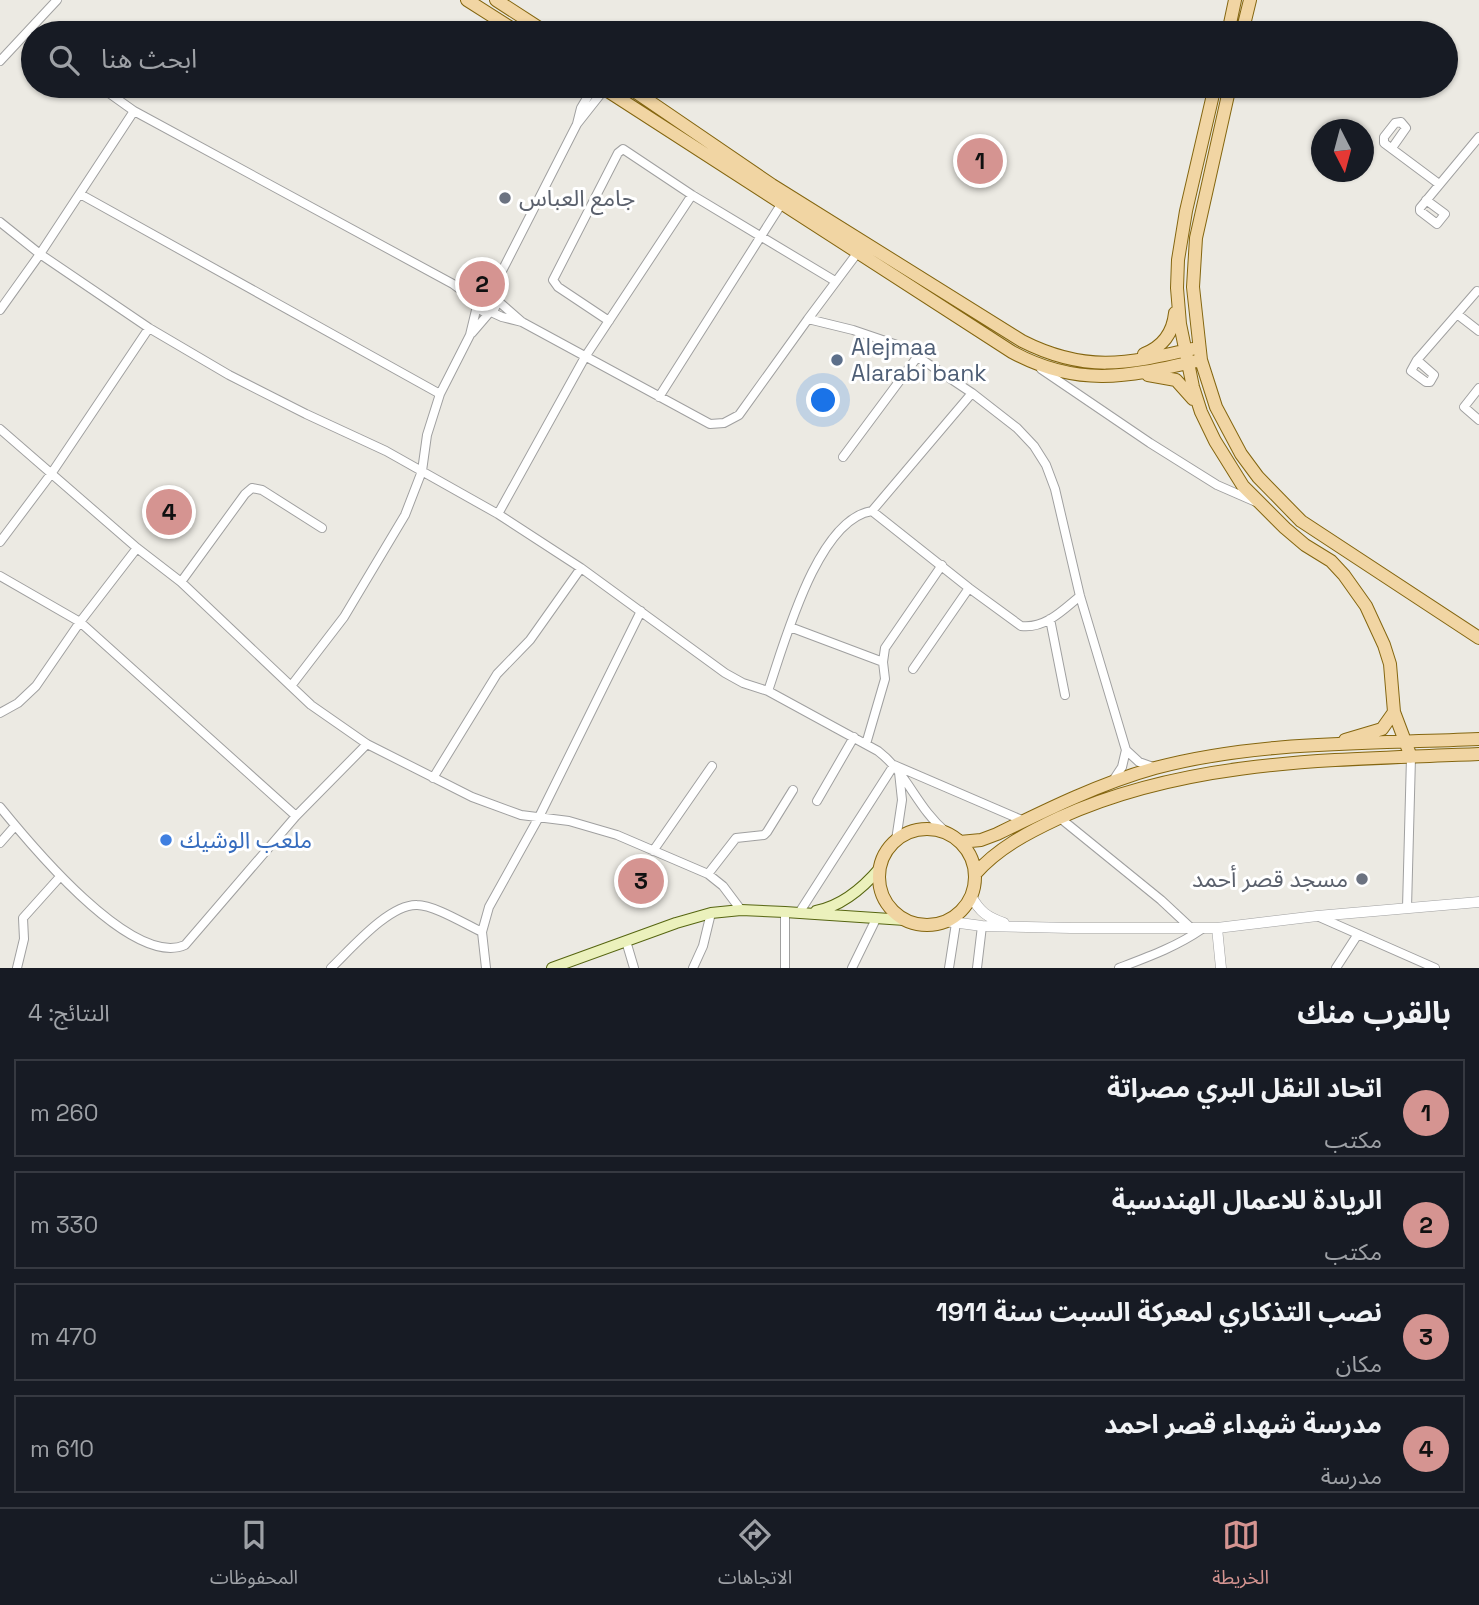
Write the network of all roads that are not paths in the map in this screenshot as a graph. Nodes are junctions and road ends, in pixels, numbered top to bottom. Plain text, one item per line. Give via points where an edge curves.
1 (57, 0) edge
2 (467, 0) edge
3 (496, 0) edge
4 (1235, 0) edge
5 (1250, 0) edge
6 (41, 21) edge
7 (500, 21) edge
8 (528, 21) edge
9 (1231, 21) edge
10 (1245, 21) edge
11 (21, 44) edge
12 (0, 61) edge
13 (116, 98) edge
14 (595, 98) edge
15 (619, 98) edge
16 (645, 98) edge
17 (1212, 98) edge
18 (1227, 98) edge
19 (134, 111) junction
20 (1479, 137) edge
21 (1392, 148) dead end
22 (1439, 184) junction
23 (80, 194) junction
24 (692, 195) junction
25 (1426, 200) dead end
26 (782, 203) junction
27 (0, 222) edge
28 (761, 237) junction
29 (858, 251) junction
30 (40, 254) junction
31 (503, 269) junction
32 (835, 281) junction
33 (453, 284) junction
34 (1177, 288) junction
35 (1478, 290) edge
36 (484, 292) junction
37 (497, 298) junction
38 (477, 304) junction
39 (0, 310) edge
40 (491, 312) junction
41 (1457, 314) junction
42 (808, 319) junction
43 (609, 321) junction
44 (522, 322) junction
45 (149, 328) junction
46 (1479, 331) edge
47 (470, 335) junction
48 (1200, 354) junction
49 (918, 356) junction
50 (585, 357) junction
51 (1185, 357) junction
52 (1417, 360) dead end
53 (1116, 363) junction
54 (1038, 366) junction
55 (1109, 377) junction
56 (1479, 388) edge
57 (972, 393) junction
58 (439, 394) junction
59 (659, 397) junction
60 (1475, 400) edge
61 (1201, 412) junction
62 (1479, 420) edge
63 (0, 429) edge
64 (843, 457) dead end
65 (422, 471) junction
66 (51, 474) junction
67 (1259, 503) junction
68 (872, 511) junction
69 (498, 514) junction
70 (322, 528) dead end
71 (0, 542) edge
72 (137, 548) junction
73 (942, 565) junction
74 (581, 568) junction
75 (0, 576) edge
76 (181, 582) junction
77 (969, 588) junction
78 (1080, 596) junction
79 (641, 611) junction
80 (1050, 620) junction
81 (80, 622) junction
82 (790, 626) junction
83 (1479, 638) edge
84 (883, 662) junction
85 (913, 669) dead end
86 (291, 686) junction
87 (768, 691) junction
88 (1065, 695) dead end
89 (1394, 712) junction
90 (0, 713) edge
91 (854, 737) junction
92 (1479, 739) edge
93 (1406, 743) junction
94 (367, 744) junction
95 (866, 744) junction
96 (1327, 746) junction
97 (1126, 750) junction
98 (1479, 754) edge
99 (1411, 757) junction
100 (712, 766) dead end
101 (896, 768) junction
102 (1156, 768) junction
103 (433, 778) junction
104 (1112, 783) junction
105 (793, 790) dead end
106 (817, 801) dead end
107 (0, 807) edge
108 (296, 816) junction
109 (539, 817) junction
110 (1060, 818) junction
111 (1024, 821) junction
112 (15, 826) junction
113 (946, 832) junction
114 (896, 840) junction
115 (960, 842) junction
116 (0, 843) edge
117 (653, 851) junction
118 (880, 868) junction
119 (708, 874) junction
120 (975, 874) junction
121 (58, 879) junction
122 (971, 896) junction
123 (1479, 902) edge
124 (1407, 908) junction
125 (741, 911) junction
126 (785, 912) junction
127 (711, 913) junction
128 (803, 913) junction
129 (1317, 916) junction
130 (876, 919) junction
131 (905, 920) junction
132 (951, 922) junction
133 (1011, 925) junction
134 (982, 926) junction
135 (1196, 928) junction
136 (1217, 928) junction
137 (482, 932) junction
138 (1358, 934) junction
139 (626, 941) junction
140 (1432, 967) edge
141 (17, 968) edge
142 (331, 968) edge
143 (486, 968) edge
144 (552, 968) edge
145 (634, 968) edge
146 (693, 968) edge
147 (785, 968) edge
148 (852, 968) edge
149 (949, 968) edge
150 (977, 968) edge
151 (1119, 968) edge
152 (1221, 968) edge
153 (1336, 968) edge

1 - 6 street
2 - 7 main road
3 - 8 main road
4 - 9 main road
5 - 10 main road
11 - 12 street
13 - 19 street
14 - 31 street
15 - 26 main road
16 - 53 main road via 772,185 1022,341 1072,361
17 - 34 main road via 1181,237
18 - 48 main road via 1196,238 1193,287
19 - 23 street
19 - 33 street
20 - 22 street
21 - 22 street
22 - 25 street
23 - 30 street
23 - 58 street
24 - 28 street
24 - 43 street
24 - 43 street via 627,150 618,153 553,280
26 - 28 street
26 - 29 main road
27 - 30 street
28 - 32 street
28 - 59 street
29 - 32 street
29 - 54 main road
30 - 39 street
30 - 45 street
31 - 36 street
31 - 37 street
32 - 42 street
33 - 36 street
33 - 38 street
34 - 51 main road
34 - 53 main road via 1174,319 1164,342 1154,351
35 - 41 street
36 - 37 street
36 - 38 street
37 - 40 street via 497,307
37 - 44 street
38 - 40 street via 482,311
38 - 47 street
40 - 44 street
40 - 47 street
41 - 46 street
41 - 52 street
42 - 49 street via 881,339
42 - 59 street via 735,418 710,424
43 - 50 street
44 - 50 street
45 - 65 street via 229,375
45 - 66 street
47 - 58 street
48 - 51 main road
48 - 83 main road via 1228,432 1277,499 1326,540
49 - 57 street
49 - 64 street
50 - 59 street
50 - 69 street
51 - 53 main road
51 - 55 main road
51 - 61 main road
54 - 55 main road via 1064,374
54 - 67 street via 1217,485
55 - 61 main road via 1152,375 1176,380
56 - 60 street
57 - 68 street
57 - 78 street via 1017,428 1046,465
58 - 65 street
60 - 62 street via 1464,407
61 - 67 main road via 1228,464
63 - 66 street
65 - 69 street
65 - 86 street via 405,515 345,617
66 - 71 street
66 - 72 street
67 - 89 main road via 1305,545 1331,561 1366,606 1390,664
68 - 73 street
68 - 82 street via 857,514 824,549
69 - 74 street
70 - 76 street via 252,488
72 - 76 street
72 - 81 street
73 - 77 street
73 - 84 street via 885,648
74 - 79 street
74 - 103 street via 530,640 497,674
75 - 81 street
76 - 86 street
77 - 80 street via 1021,626
77 - 85 street
78 - 80 street
78 - 97 street
79 - 87 street via 725,673
79 - 109 street
80 - 88 street
81 - 90 street via 36,686
81 - 108 street
82 - 84 street
82 - 87 street
84 - 95 street via 885,679
86 - 94 street
87 - 91 street
89 - 93 main road
89 - 96 main road via 1382,729
91 - 95 street
91 - 106 street
92 - 93 main road
93 - 96 main road
93 - 99 main road
94 - 103 street
94 - 108 street
95 - 101 street
96 - 102 main road via 1254,750
97 - 102 street via 1139,762
97 - 104 street
98 - 99 main road
99 - 110 main road via 1252,767 1184,778 1129,792
99 - 124 street
100 - 117 street
101 - 111 street
101 - 113 street via 924,811
101 - 114 street via 902,800
101 - 128 street
102 - 104 main road
103 - 109 street via 472,797
104 - 111 main road
105 - 119 street via 764,835 736,838
107 - 112 street
108 - 121 street via 185,945 173,953 150,953 129,944
109 - 117 street via 589,826
109 - 137 street via 492,900
110 - 120 main road via 1005,847
110 - 135 street
111 - 115 main road via 981,840
112 - 116 street
112 - 121 street
113 - 114 main road via 920,829
113 - 115 main road
114 - 118 main road
115 - 120 main road
117 - 119 street
118 - 128 main road via 842,901
118 - 131 main road via 887,903
119 - 125 street
120 - 122 main road
121 - 141 street via 23,918
122 - 132 main road
122 - 133 street via 988,918
123 - 124 street
124 - 129 street
125 - 126 main road
125 - 127 main road
126 - 128 main road
126 - 147 street
127 - 139 main road
127 - 146 street
128 - 130 main road
129 - 136 street
129 - 138 street
130 - 131 main road
130 - 148 street
131 - 132 main road via 925,925
132 - 134 street
132 - 149 street
133 - 134 street
133 - 135 street
134 - 150 street
135 - 136 street
135 - 151 street via 1186,940
136 - 152 street
137 - 142 street via 425,906 408,906 391,912
137 - 143 street
138 - 140 street
138 - 153 street
139 - 144 main road
139 - 145 street

